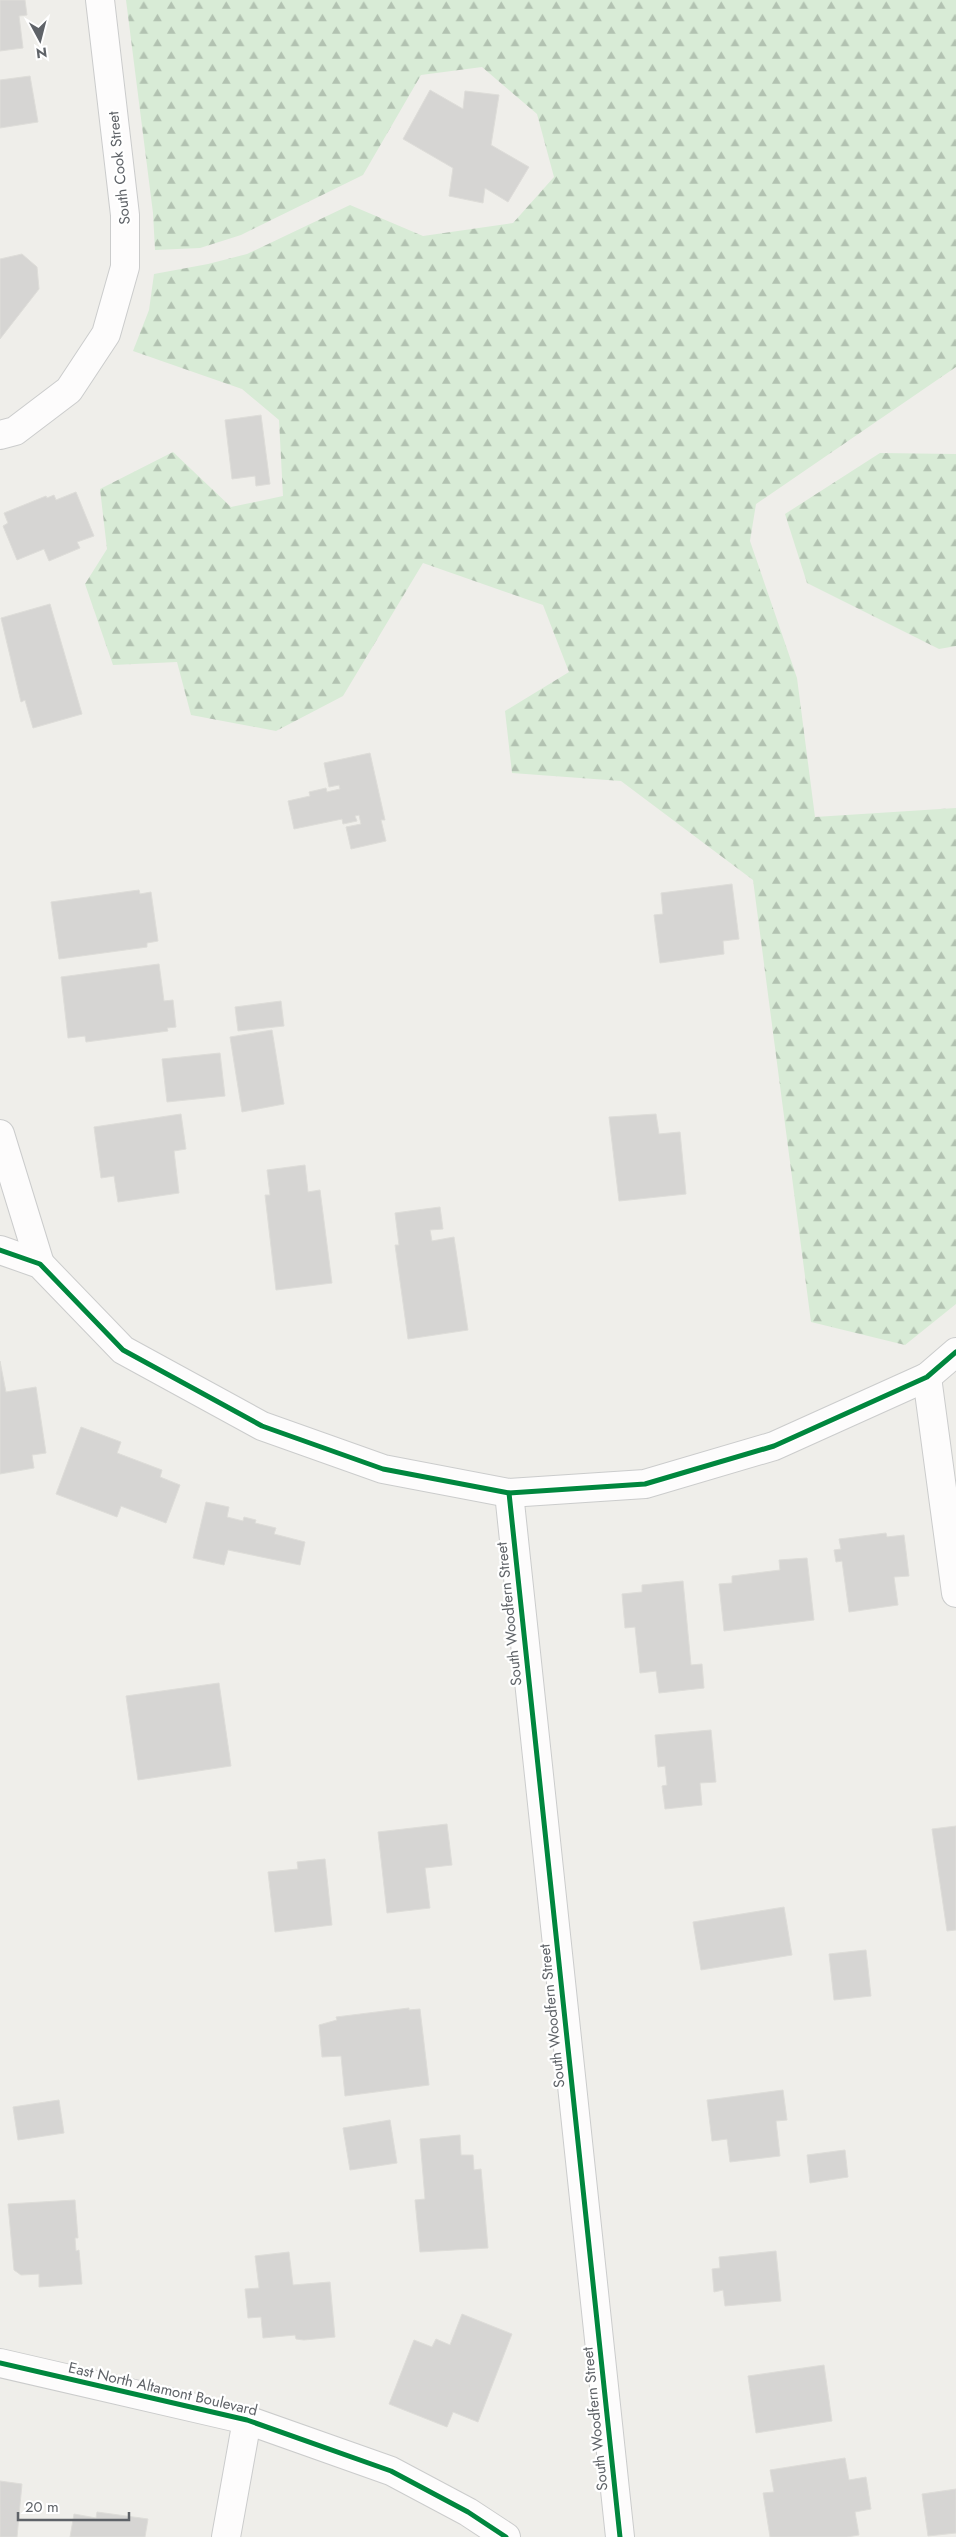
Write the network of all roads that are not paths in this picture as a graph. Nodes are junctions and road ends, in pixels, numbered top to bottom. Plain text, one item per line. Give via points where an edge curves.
1 (100, 0) edge
2 (0, 435) edge
3 (0, 1134) edge
4 (0, 1250) edge
5 (40, 1264) junction
6 (956, 1352) edge
7 (927, 1377) junction
8 (509, 1493) junction
9 (956, 1593) edge
10 (0, 2364) edge
11 (248, 2420) junction
12 (226, 2537) edge
13 (506, 2537) edge
14 (620, 2537) edge

1 - 2 street, South Cook Street via 125,215 125,267 106,334 69,390 15,431
3 - 5 street
4 - 5 street
5 - 8 street via 123,1350 262,1426 383,1469
6 - 7 street
7 - 8 street via 774,1446 645,1484
7 - 9 street
8 - 14 street, South Woodfern Street
10 - 11 street, East North Altamont Boulevard
11 - 12 street
11 - 13 street, East North Altamont Boulevard via 391,2471 468,2512

